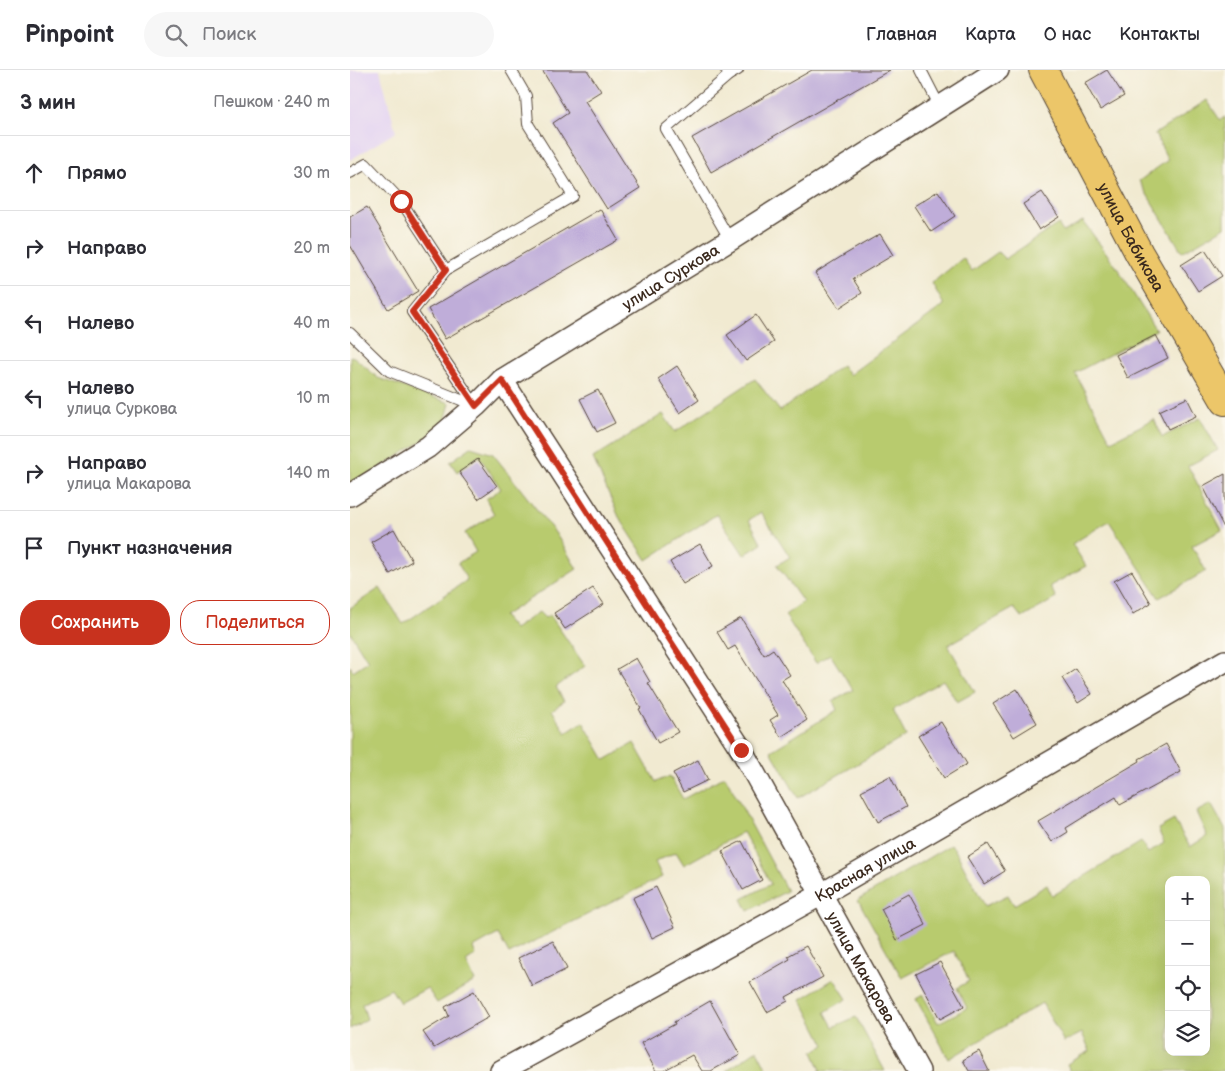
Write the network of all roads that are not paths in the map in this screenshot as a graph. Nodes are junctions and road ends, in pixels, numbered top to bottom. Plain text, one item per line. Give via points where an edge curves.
1 (511, 70) edge
2 (921, 70) edge
3 (998, 70) edge
4 (1043, 70) edge
5 (731, 72) edge
6 (940, 107) junction
7 (350, 173) edge
8 (730, 240) junction
9 (446, 270) junction
10 (350, 333) edge
11 (502, 380) junction
12 (1225, 401) edge
13 (476, 406) junction
14 (350, 495) edge
15 (1225, 661) edge
16 (822, 894) junction
17 (501, 1071) edge
18 (919, 1071) edge

1 - 9 lane via 526,96 528,124 573,196
2 - 6 lane
3 - 6 street, улица Суркова
4 - 12 main road, улица Бабикова via 1139,252
5 - 8 lane via 666,130
6 - 8 street, улица Суркова
7 - 9 lane via 366,164 401,201
8 - 11 street, улица Суркова
9 - 13 lane via 412,312
10 - 13 lane via 389,371
11 - 13 street, улица Суркова
11 - 16 street, улица Макарова via 741,750
13 - 14 street, улица Суркова via 428,447
15 - 16 street, Красная улица
16 - 17 street, Красная улица
16 - 18 street, улица Макарова

